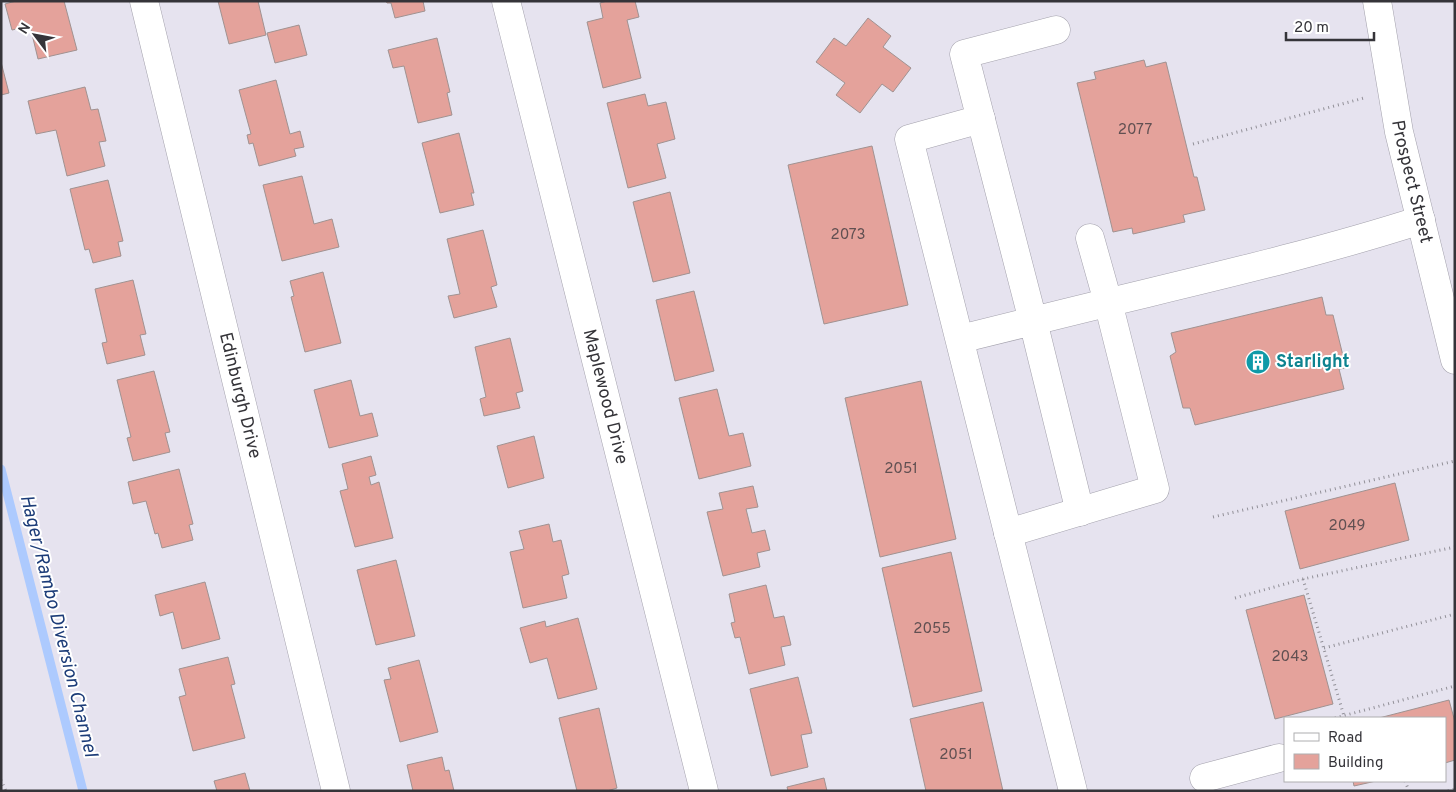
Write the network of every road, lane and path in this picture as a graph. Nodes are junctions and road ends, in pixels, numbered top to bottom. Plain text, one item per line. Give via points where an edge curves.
1 (144, 1) edge
2 (506, 1) edge
3 (1377, 1) edge
4 (1056, 30) dead end
5 (1392, 90) junction
6 (980, 119) junction
7 (1193, 144) dead end
8 (1421, 220) junction
9 (1090, 238) dead end
10 (1108, 302) junction
11 (1033, 321) junction
12 (960, 339) junction
13 (1455, 360) edge
14 (1455, 461) edge
15 (1080, 512) junction
16 (1213, 518) dead end
17 (1008, 533) junction
18 (1455, 547) edge
19 (1303, 579) junction
20 (1235, 598) dead end
21 (1455, 614) edge
22 (1324, 648) junction
23 (1455, 686) edge
24 (1344, 716) junction
25 (1340, 717) edge
26 (1279, 758) dead end
27 (1204, 778) dead end
28 (1, 780) edge
29 (1455, 789) edge
30 (6, 791) edge
31 (336, 791) edge
32 (704, 791) edge
33 (1073, 791) edge
34 (1448, 791) edge

1 - 31 street, Edinburgh Drive
2 - 32 street, Maplewood Drive
3 - 5 street, Prospect Street
4 - 6 street via 964,54
5 - 7 path
5 - 8 street, Prospect Street
6 - 11 street
6 - 12 street via 909,140
8 - 10 street via 1279,262
8 - 13 street, Prospect Street
9 - 10 street
10 - 11 street
10 - 15 street via 1155,489
11 - 12 street
11 - 15 street
12 - 17 street
14 - 16 path
15 - 17 street
17 - 33 street
18 - 19 path
19 - 20 path
19 - 22 path
21 - 22 path
22 - 24 path
23 - 24 path
24 - 25 path
26 - 27 street
28 - 30 path
29 - 34 path

